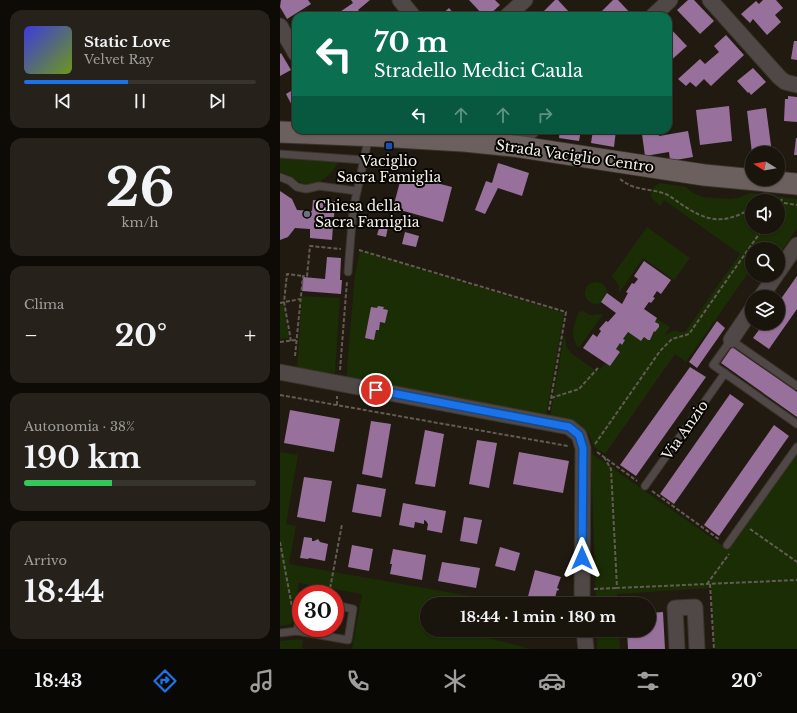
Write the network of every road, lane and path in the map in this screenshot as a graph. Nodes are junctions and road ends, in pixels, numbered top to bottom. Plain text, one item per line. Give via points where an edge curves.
1 (400, 0) edge
2 (670, 0) edge
3 (710, 0) edge
4 (522, 5) edge
5 (410, 12) edge
6 (512, 12) edge
7 (657, 12) edge
8 (280, 26) edge
9 (292, 47) edge
10 (797, 85) edge
11 (280, 132) edge
12 (292, 132) edge
13 (377, 134) edge
14 (528, 134) edge
15 (514, 146) junction
16 (280, 154) edge
17 (364, 160) junction
18 (609, 161) junction
19 (280, 177) edge
20 (797, 184) edge
21 (357, 191) junction
22 (785, 203) edge
23 (797, 205) edge
24 (745, 212) edge
25 (759, 234) edge
26 (797, 245) edge
27 (350, 249) junction
28 (785, 262) edge
29 (348, 272) joint
30 (303, 276) junction
31 (300, 299) junction
32 (284, 302) junction
33 (280, 303) edge
34 (745, 319) edge
35 (296, 340) junction
36 (731, 340) junction
37 (291, 341) junction
38 (280, 342) edge
39 (295, 356) dead end
40 (598, 368) dead end
41 (280, 372) edge
42 (725, 373) junction
43 (339, 383) junction
44 (797, 386) edge
45 (280, 395) edge
46 (551, 398) junction
47 (337, 405) junction
48 (547, 423) junction
49 (797, 424) edge
50 (573, 446) dead end
51 (797, 448) edge
52 (604, 457) junction
53 (645, 486) junction
54 (342, 524) dead end
55 (748, 527) dead end
56 (280, 542) edge
57 (728, 545) junction
58 (797, 562) edge
59 (797, 580) edge
60 (709, 584) junction
61 (331, 585) edge
62 (617, 588) junction
63 (591, 590) dead end
64 (582, 597) edge
65 (344, 607) edge
66 (292, 610) edge
67 (292, 632) edge
68 (280, 633) edge
69 (331, 637) edge
70 (585, 637) edge
71 (586, 649) edge
72 (677, 649) edge
73 (697, 649) edge
74 (714, 649) edge

1 - 5 street
2 - 7 street
3 - 10 street via 779,77 785,82
4 - 6 street
8 - 9 street
11 - 12 street, Strada Vaciglio Centro
13 - 15 street, Strada Vaciglio Centro
13 - 17 lane
14 - 15 street
15 - 18 street, Strada Vaciglio Centro
16 - 17 lane
17 - 21 lane
18 - 20 street, Strada Vaciglio Centro via 704,175
18 - 24 path via 618,177 629,186 665,193 696,214 713,220
19 - 21 lane via 306,189 319,186
21 - 27 lane
22 - 23 path
25 - 52 path via 689,334 672,339 660,351 590,450
26 - 28 street
27 - 29 lane
27 - 30 path via 310,246 307,276
27 - 46 path via 566,312
29 - 43 path
30 - 31 path
30 - 32 path via 287,274
31 - 32 path
31 - 35 path
32 - 33 path
32 - 37 path
34 - 36 street
35 - 37 path
35 - 39 path
36 - 42 lane via 713,365
36 - 44 lane
37 - 38 path
40 - 46 path via 579,389
41 - 43 street
42 - 49 lane
42 - 53 lane, Via Anzio
43 - 47 path
43 - 48 street
45 - 47 path
46 - 48 path
47 - 50 path
48 - 64 street via 569,427 579,435 583,448
51 - 57 lane
52 - 53 path
52 - 62 path via 611,469
53 - 57 path
54 - 61 path
55 - 58 path
56 - 66 path
57 - 60 path via 732,549
59 - 60 path
60 - 62 path
60 - 74 path
62 - 63 path
65 - 69 lane via 353,609 348,640
67 - 68 lane
70 - 71 street
72 - 73 street via 674,608 695,606

